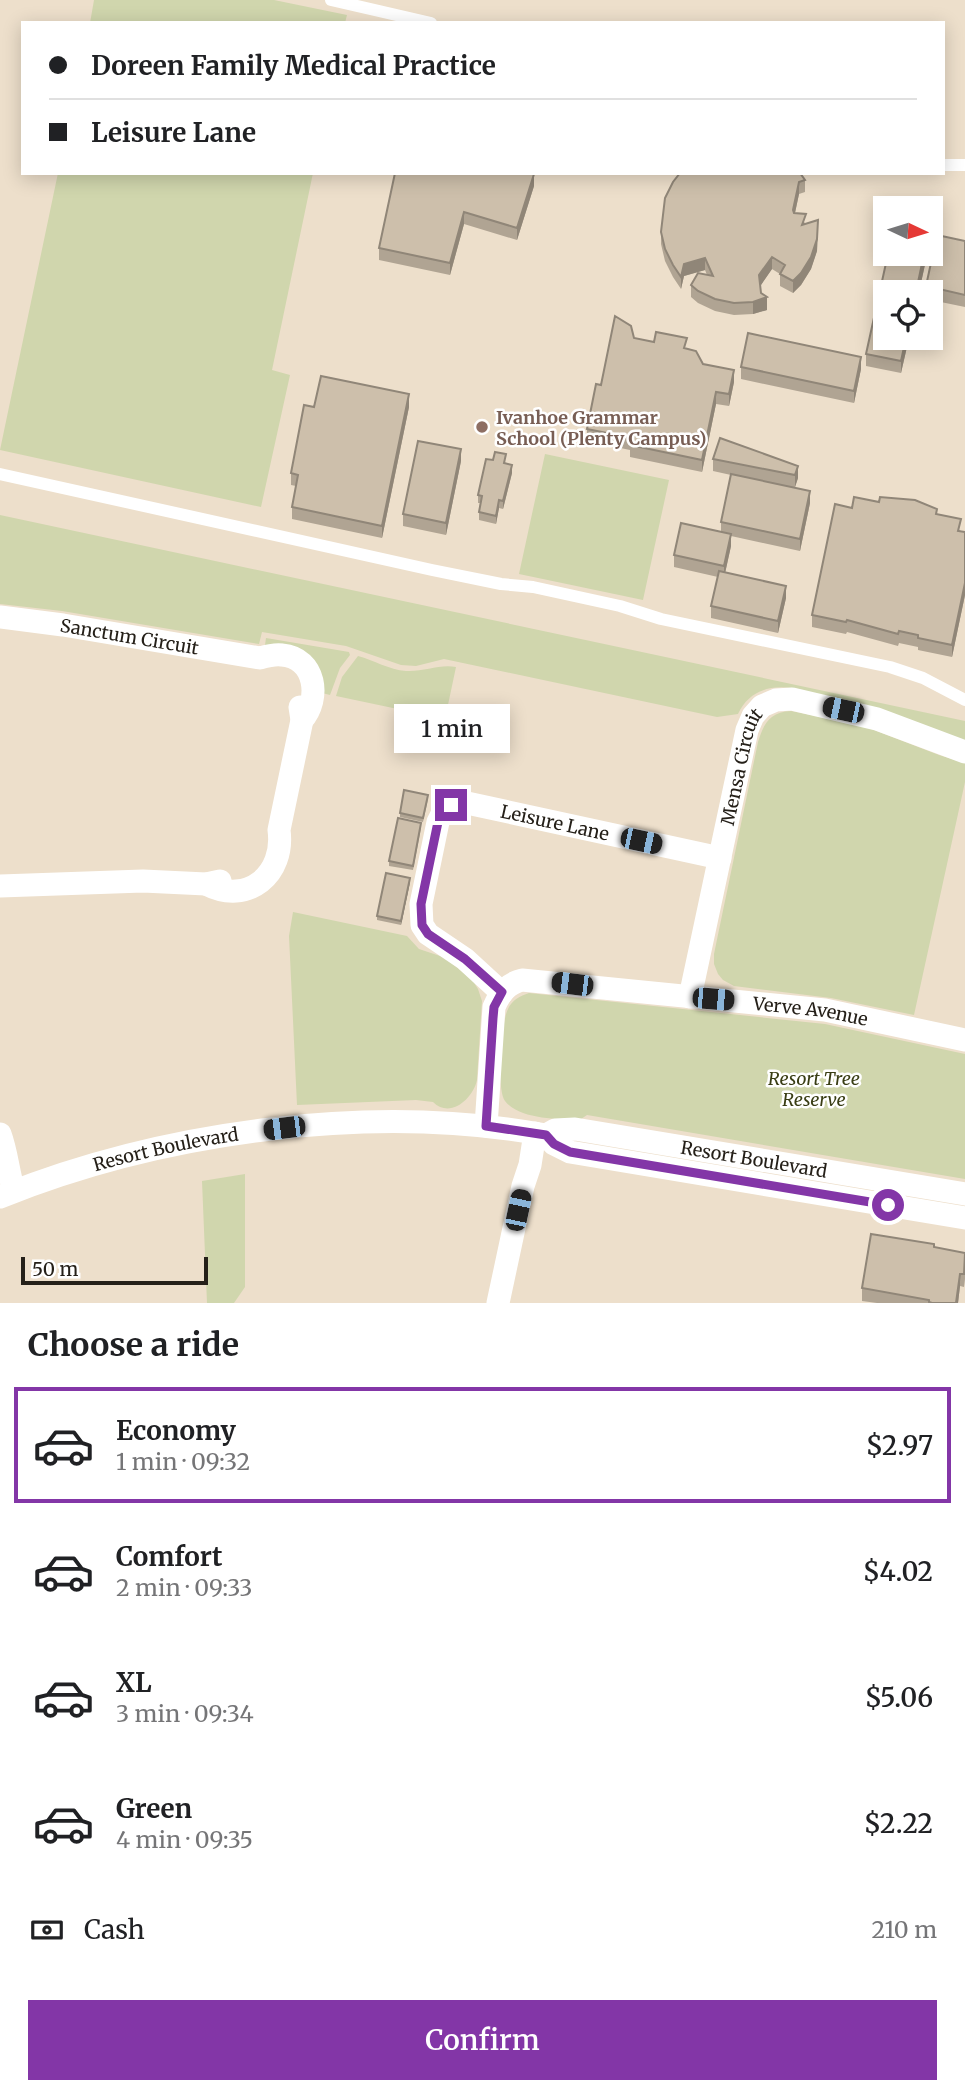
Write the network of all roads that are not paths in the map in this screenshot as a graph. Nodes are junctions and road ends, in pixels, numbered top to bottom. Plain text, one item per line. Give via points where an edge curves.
1 (331, 0) edge
2 (422, 21) edge
3 (945, 165) edge
4 (965, 165) edge
5 (0, 474) edge
6 (0, 617) edge
7 (965, 700) edge
8 (965, 752) edge
9 (720, 858) junction
10 (0, 886) edge
11 (502, 992) junction
12 (690, 997) junction
13 (965, 1041) edge
14 (486, 1126) junction
15 (535, 1133) junction
16 (608, 1135) junction
17 (4, 1144) edge
18 (604, 1158) junction
19 (13, 1192) edge
20 (965, 1194) edge
21 (965, 1218) edge
22 (498, 1303) edge

1 - 2 lane
3 - 4 lane
5 - 7 lane via 890,667
6 - 10 street, Sanctum Circuit via 260,658 293,657 313,679 313,701 302,720 279,830 279,853 271,871 256,885 236,891 206,884 143,881
8 - 9 street, Mensa Circuit via 862,715 792,699 769,702 757,710 747,730
9 - 11 street, Leisure Lane via 467,803 451,805 438,822 421,904 422,925
9 - 12 street, Mensa Circuit
11 - 12 street, Verve Avenue via 515,982 531,979
11 - 14 street via 494,1007
12 - 13 street, Verve Avenue via 825,1010
14 - 15 street, Resort Boulevard
14 - 19 street, Resort Boulevard via 369,1122 254,1132 148,1152
15 - 16 street, Resort Boulevard via 565,1128
15 - 18 street, Resort Boulevard via 561,1149
15 - 22 street via 519,1170 523,1186
16 - 18 street
16 - 20 street, Resort Boulevard
17 - 19 street
18 - 21 street, Resort Boulevard

